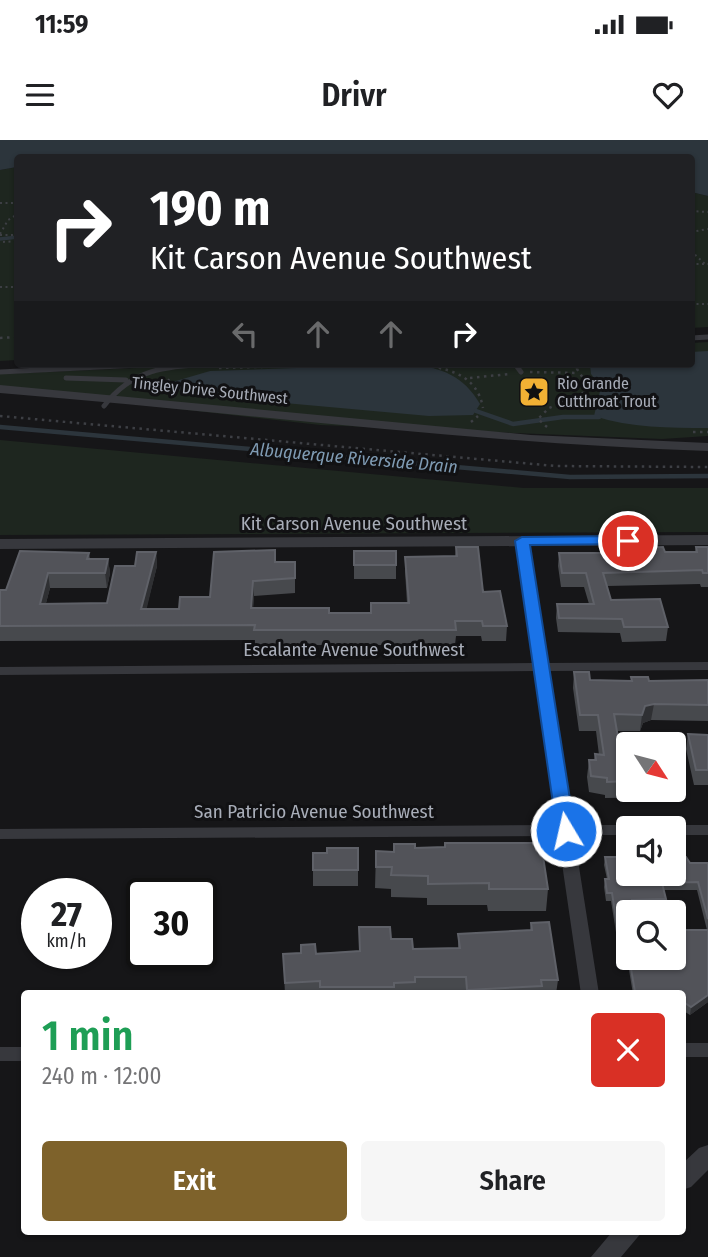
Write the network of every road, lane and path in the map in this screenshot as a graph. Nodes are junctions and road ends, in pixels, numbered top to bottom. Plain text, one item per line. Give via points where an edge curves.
1 (14, 216) edge
2 (0, 235) edge
3 (2, 242) edge
4 (80, 368) edge
5 (162, 368) edge
6 (439, 368) edge
7 (518, 368) edge
8 (577, 368) edge
9 (0, 372) edge
10 (521, 372) dead end
11 (171, 377) dead end
12 (66, 378) dead end
13 (126, 380) junction
14 (0, 389) edge
15 (166, 395) dead end
16 (0, 397) edge
17 (107, 401) junction
18 (483, 408) dead end
19 (0, 416) edge
20 (478, 416) dead end
21 (470, 424) dead end
22 (544, 425) dead end
23 (708, 447) edge
24 (708, 467) edge
25 (708, 540) edge
26 (522, 541) junction
27 (0, 544) edge
28 (708, 666) edge
29 (541, 667) junction
30 (0, 671) edge
31 (616, 830) edge
32 (686, 830) edge
33 (708, 830) edge
34 (566, 831) junction
35 (0, 834) edge
36 (589, 990) edge
37 (686, 1050) edge
38 (708, 1050) edge
39 (0, 1054) edge
40 (21, 1054) edge
41 (708, 1155) edge
42 (686, 1176) edge
43 (626, 1235) edge
44 (604, 1257) edge

1 - 2 path
2 - 3 path
4 - 9 lane
5 - 13 lane via 131,374
6 - 18 path via 470,378 483,397
7 - 10 lane
8 - 22 path via 587,384 585,392 549,408 539,420
11 - 15 path via 153,394
12 - 13 lane
13 - 17 lane
14 - 17 street, Tingley Drive Southwest
16 - 17 street, Tingley Drive Southwest
17 - 23 street, Tingley Drive Southwest via 382,431
19 - 24 path via 555,466
20 - 21 path
25 - 26 street, Kit Carson Avenue Southwest
26 - 27 street, Kit Carson Avenue Southwest
26 - 29 street
28 - 29 street, Escalante Avenue Southwest
29 - 30 street, Escalante Avenue Southwest
29 - 34 street
31 - 34 street, San Patricio Avenue Southwest
32 - 33 street
34 - 35 street, San Patricio Avenue Southwest
34 - 36 street
37 - 38 street
39 - 40 street
41 - 42 street
43 - 44 street

